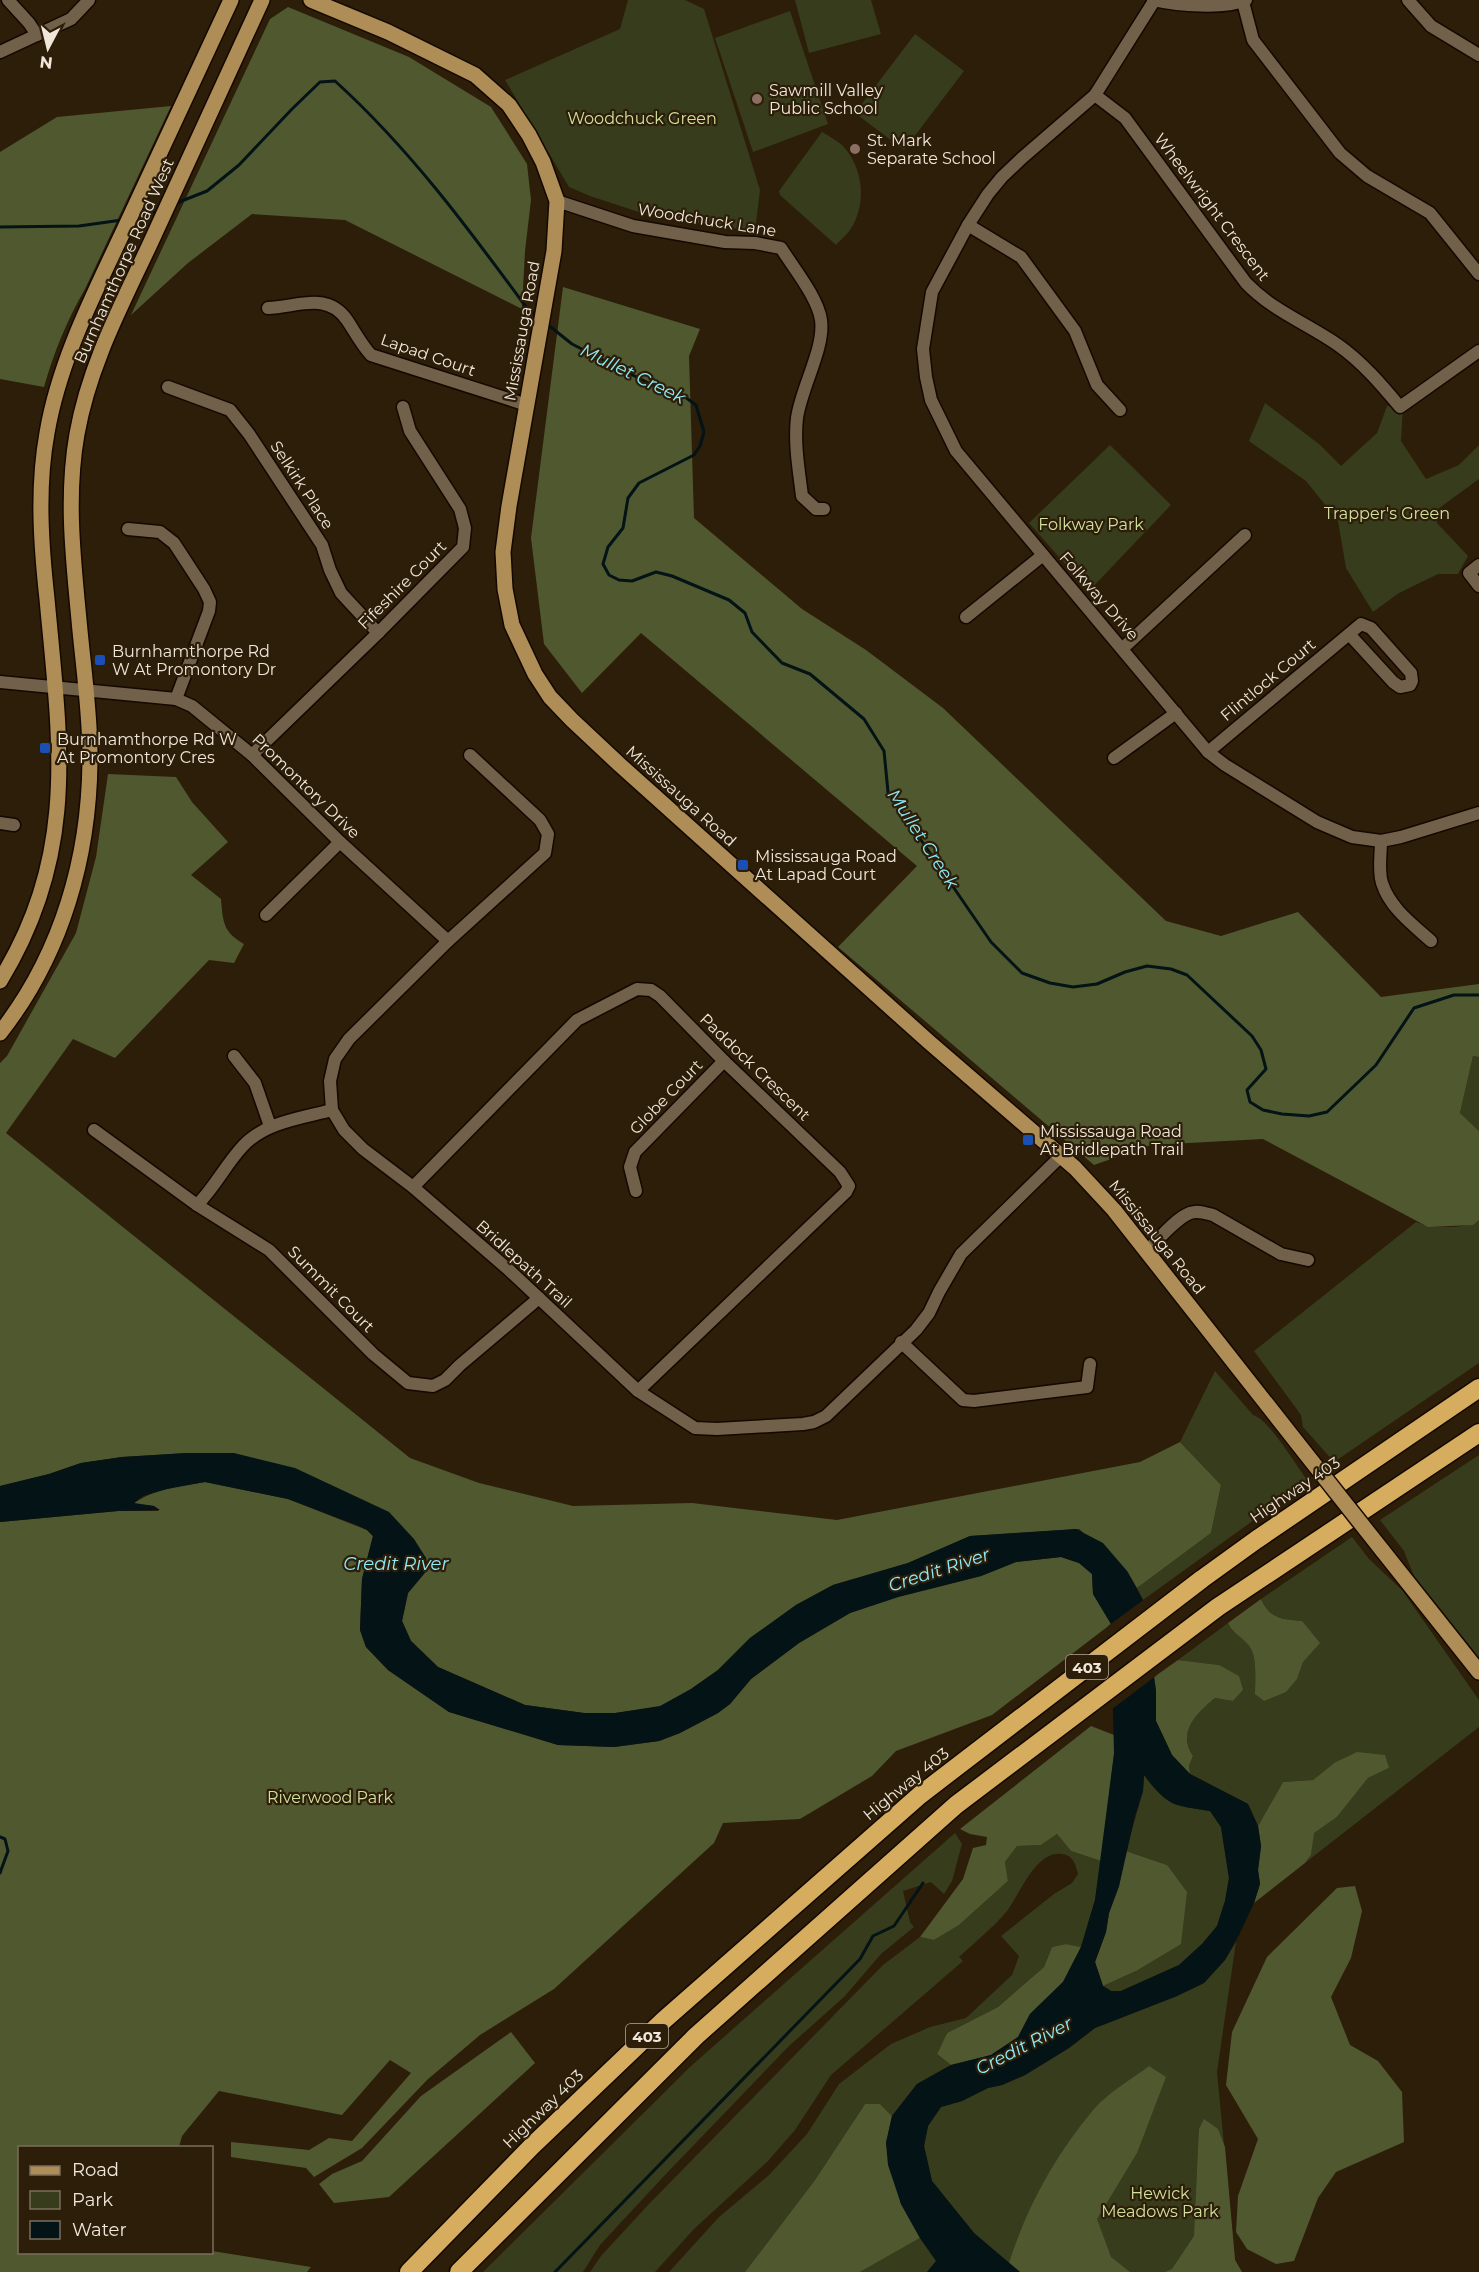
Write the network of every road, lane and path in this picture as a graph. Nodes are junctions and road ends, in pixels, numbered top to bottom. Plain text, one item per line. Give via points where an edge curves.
1 (8, 0) edge
2 (89, 0) edge
3 (231, 0) edge
4 (262, 0) edge
5 (311, 0) edge
6 (1154, 0) edge
7 (1408, 0) edge
8 (1244, 1) edge
9 (37, 35) junction
10 (0, 51) edge
11 (1479, 56) edge
12 (1095, 95) junction
13 (557, 201) junction
14 (968, 225) junction
15 (1479, 274) edge
16 (268, 308) dead end
17 (1479, 351) edge
18 (168, 387) dead end
19 (527, 405) junction
20 (404, 407) dead end
21 (1120, 410) dead end
22 (824, 509) dead end
23 (128, 529) dead end
24 (1245, 535) dead end
25 (1043, 555) junction
26 (1479, 565) edge
27 (1479, 586) edge
28 (966, 617) dead end
29 (378, 633) junction
30 (1350, 634) junction
31 (1123, 648) junction
32 (0, 682) edge
33 (55, 687) junction
34 (85, 690) junction
35 (176, 699) junction
36 (1176, 712) junction
37 (1208, 752) junction
38 (252, 755) junction
39 (470, 755) dead end
40 (1114, 758) dead end
41 (1479, 813) edge
42 (0, 823) edge
43 (14, 825) dead end
44 (1381, 841) junction
45 (340, 842) junction
46 (266, 915) dead end
47 (448, 941) junction
48 (1431, 941) dead end
49 (0, 981) edge
50 (0, 1033) edge
51 (234, 1056) dead end
52 (724, 1061) junction
53 (332, 1110) junction
54 (270, 1126) junction
55 (94, 1130) dead end
56 (1061, 1156) junction
57 (413, 1188) junction
58 (636, 1191) dead end
59 (197, 1205) junction
60 (1147, 1251) junction
61 (1308, 1260) dead end
62 (539, 1298) junction
63 (902, 1342) junction
64 (1090, 1364) dead end
65 (1479, 1388) edge
66 (638, 1391) junction
67 (1479, 1433) edge
68 (1479, 1672) edge
69 (409, 2272) edge
70 (459, 2272) edge

1 - 9 street
2 - 9 street via 71,19
3 - 33 main road, Burnhamthorpe Road West via 76,335 48,426 43,462 42,539
4 - 34 main road, Burnhamthorpe Road West via 103,347 80,417 73,458 71,541
5 - 13 main road, Mississauga Road via 388,32 474,75 509,105 529,135
6 - 8 street via 1184,5
6 - 12 street, Folkway Drive
7 - 11 street via 1431,26
8 - 15 street via 1253,40 1340,153 1367,176 1430,213
9 - 10 street
12 - 14 street, Folkway Drive via 1002,177
12 - 17 street, Wheelwright Crescent via 1125,118 1262,299 1352,356 1400,407
13 - 19 main road, Mississauga Road via 554,251
13 - 22 street, Woodchuck Lane via 633,226 781,248 818,307 822,322 797,418 796,446 802,496 816,508
14 - 21 street via 1022,257 1075,331 1097,385
14 - 25 street, Folkway Drive via 932,292 923,349 931,400 956,451
16 - 19 street, Lapad Court via 318,302 333,306 371,356
18 - 29 street, Selkirk Place via 230,410 322,545 341,593
19 - 56 main road, Mississauga Road via 503,565 512,625 550,697 821,947
20 - 29 street, Fifeshire Court via 410,431 460,509 465,528 463,547
23 - 35 street via 160,532 174,543 210,602
24 - 31 street
25 - 28 street
25 - 31 street, Folkway Drive
26 - 27 street via 1469,573
29 - 38 street, Fifeshire Court
30 - 30 street via 1393,682 1400,687 1410,685 1411,673 1371,628 1361,624
30 - 37 street, Flintlock Court
31 - 36 street, Folkway Drive
32 - 33 street, Promontory Drive
33 - 34 street, Promontory Drive
33 - 49 main road, Burnhamthorpe Road West via 60,777 52,851 29,924
34 - 35 street, Promontory Drive
34 - 50 main road, Burnhamthorpe Road West via 89,770 77,874 46,959
35 - 38 street, Promontory Drive via 200,711
36 - 37 street, Folkway Drive
36 - 40 street
37 - 44 street, Folkway Drive via 1317,822 1352,837
38 - 45 street, Promontory Drive
39 - 47 street via 540,820 548,834 545,853
41 - 44 street, Folkway Drive
42 - 43 street
44 - 48 street via 1382,882 1388,896 1401,915
45 - 46 street
45 - 47 street, Promontory Drive
47 - 53 street via 349,1039 335,1059 330,1081
51 - 54 street via 255,1083
52 - 57 street, Paddock Crescent via 660,996 651,990 637,989 578,1020
52 - 58 street, Globe Court via 635,1152 630,1167
52 - 66 street, Paddock Crescent via 840,1172 849,1186
53 - 54 street
53 - 57 street, Bridlepath Trail via 344,1130 363,1149
54 - 59 street via 244,1145
55 - 59 street, Summit Court
56 - 60 main road, Mississauga Road via 1097,1191
56 - 63 street, Bridlepath Trail via 961,1254 929,1313
57 - 62 street, Bridlepath Trail
59 - 62 street, Summit Court via 269,1250 373,1354 408,1383 433,1386 445,1380
60 - 61 street via 1179,1219 1202,1211 1281,1254
60 - 68 main road, Mississauga Road, bridge
62 - 66 street, Bridlepath Trail
63 - 64 street via 963,1400 1087,1387
63 - 66 street, Bridlepath Trail via 826,1416 814,1422 695,1428
65 - 69 highway, Highway 403 / 403 via 1256,1540 921,1796 664,2020 532,2146
67 - 70 highway, 403 via 1218,1607 939,1820 696,2036

